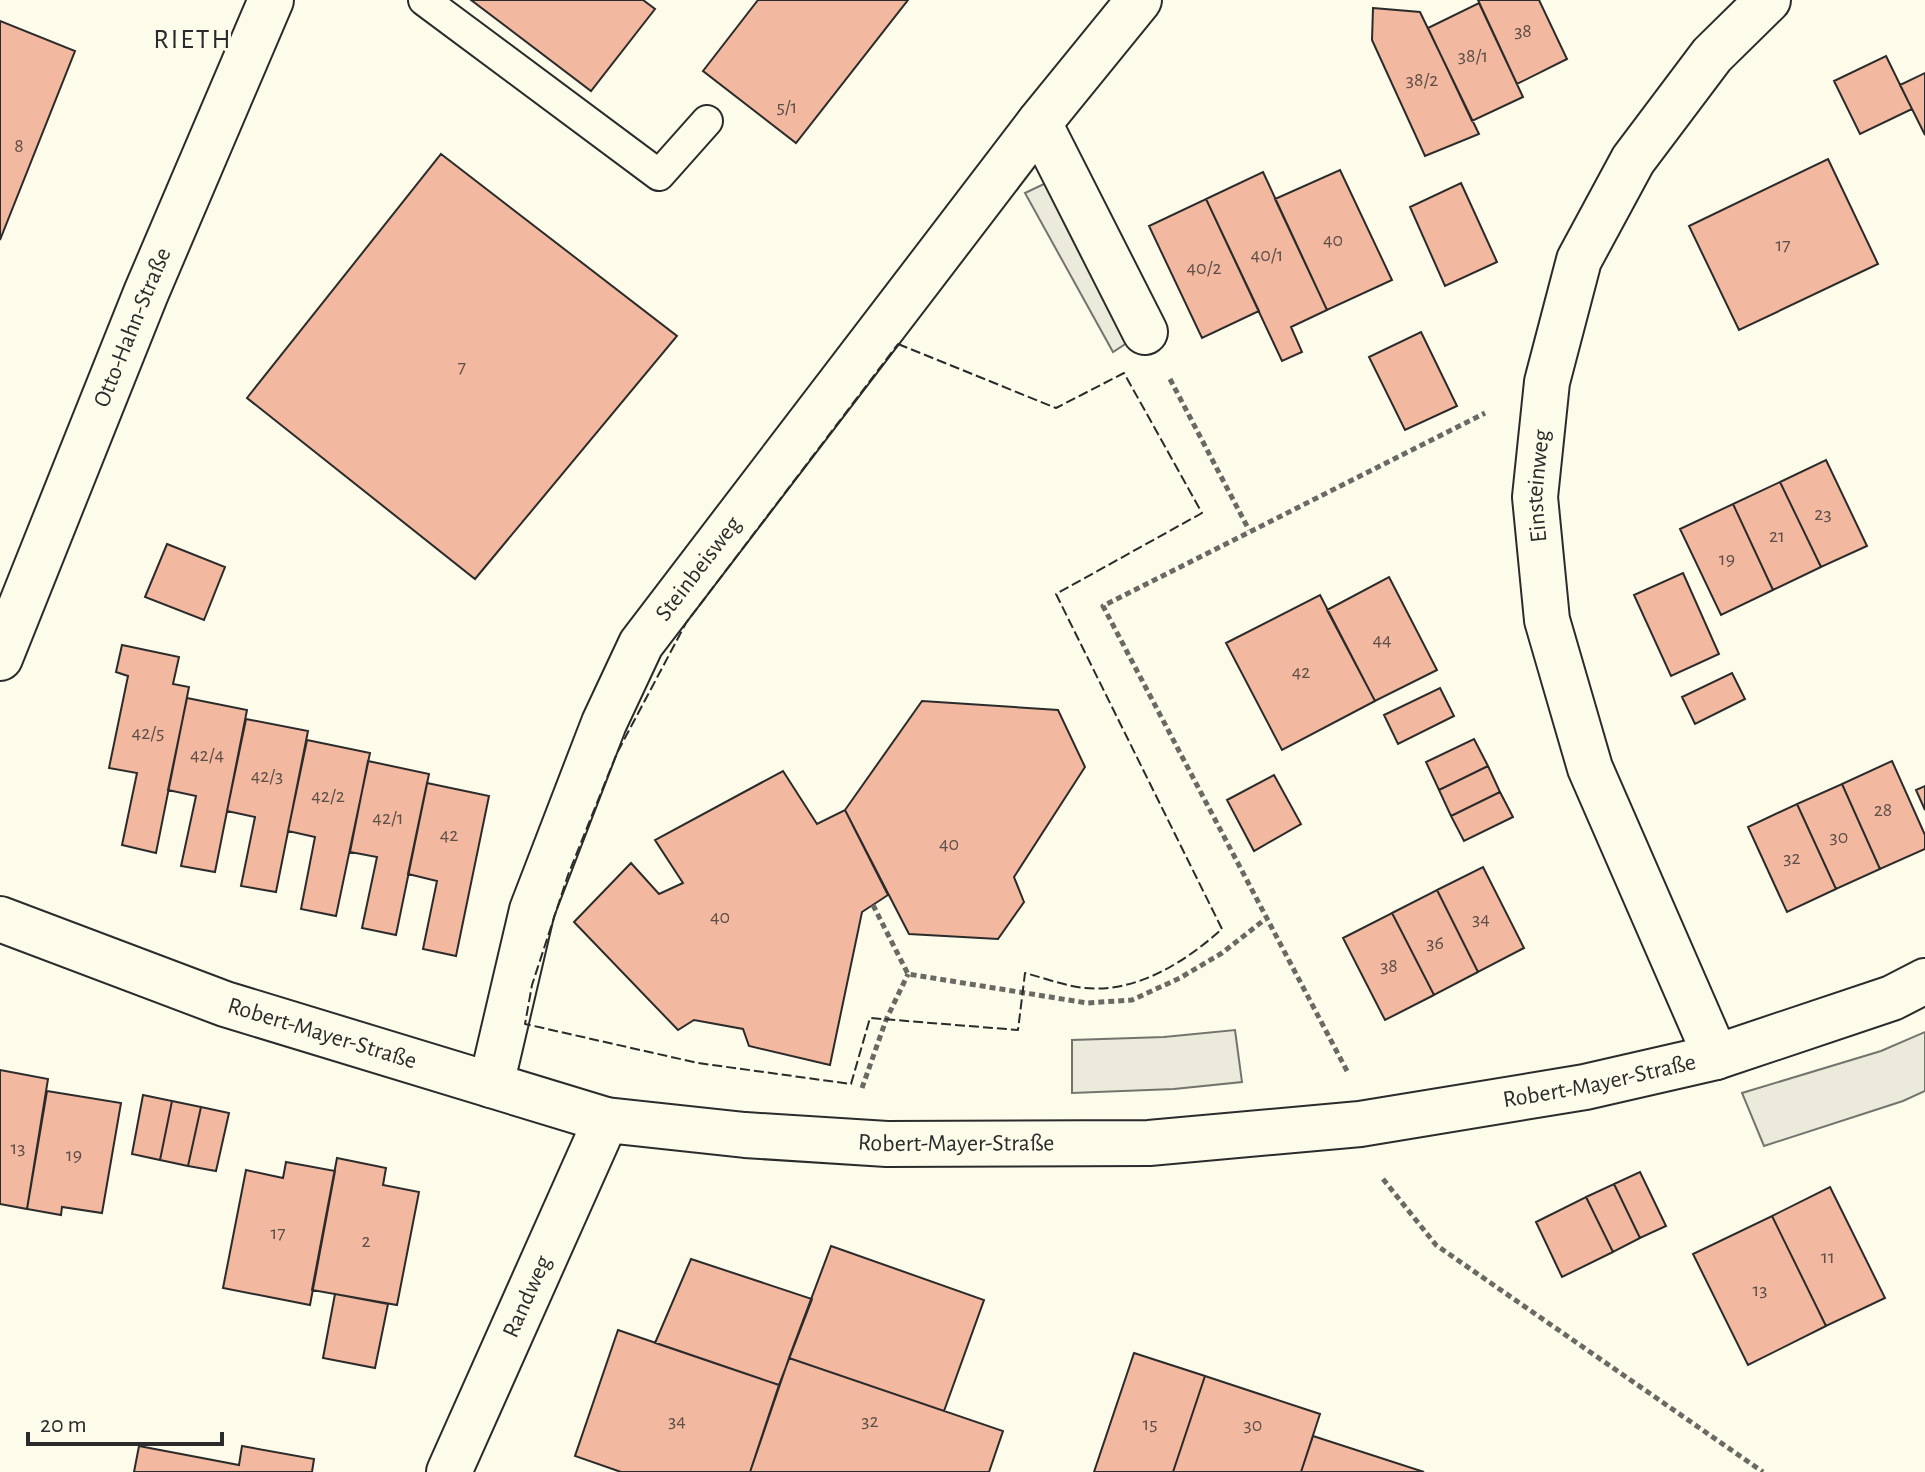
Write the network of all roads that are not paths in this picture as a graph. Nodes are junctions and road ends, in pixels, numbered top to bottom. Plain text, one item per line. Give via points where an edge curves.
1 (271, 0) edge
2 (424, 0) edge
3 (1139, 0) edge
4 (1768, 0) edge
5 (707, 121) dead end
6 (1039, 123) junction
7 (1145, 332) road end
8 (0, 658) edge
9 (0, 919) edge
10 (1925, 981) edge
11 (1716, 1057) junction
12 (491, 1085) junction
13 (606, 1120) junction
14 (449, 1472) edge

1 - 8 street, Otto-Hahn-Straße via 146,293
2 - 5 lane via 659,175
3 - 6 street, Steinbeisweg
4 - 11 street, Einsteinweg via 1712,55 1633,160 1579,260 1547,382 1535,497 1547,620 1590,768
6 - 7 street
6 - 12 street, Steinbeisweg via 641,644 604,723 532,910
9 - 12 street, Robert-Mayer-Straße via 225,1004
10 - 11 street, Robert-Mayer-Straße via 1892,998
11 - 13 street, Robert-Mayer-Straße via 1585,1087 1360,1124 1149,1143 887,1144
12 - 13 street, Robert-Mayer-Straße
13 - 14 street, Randweg

